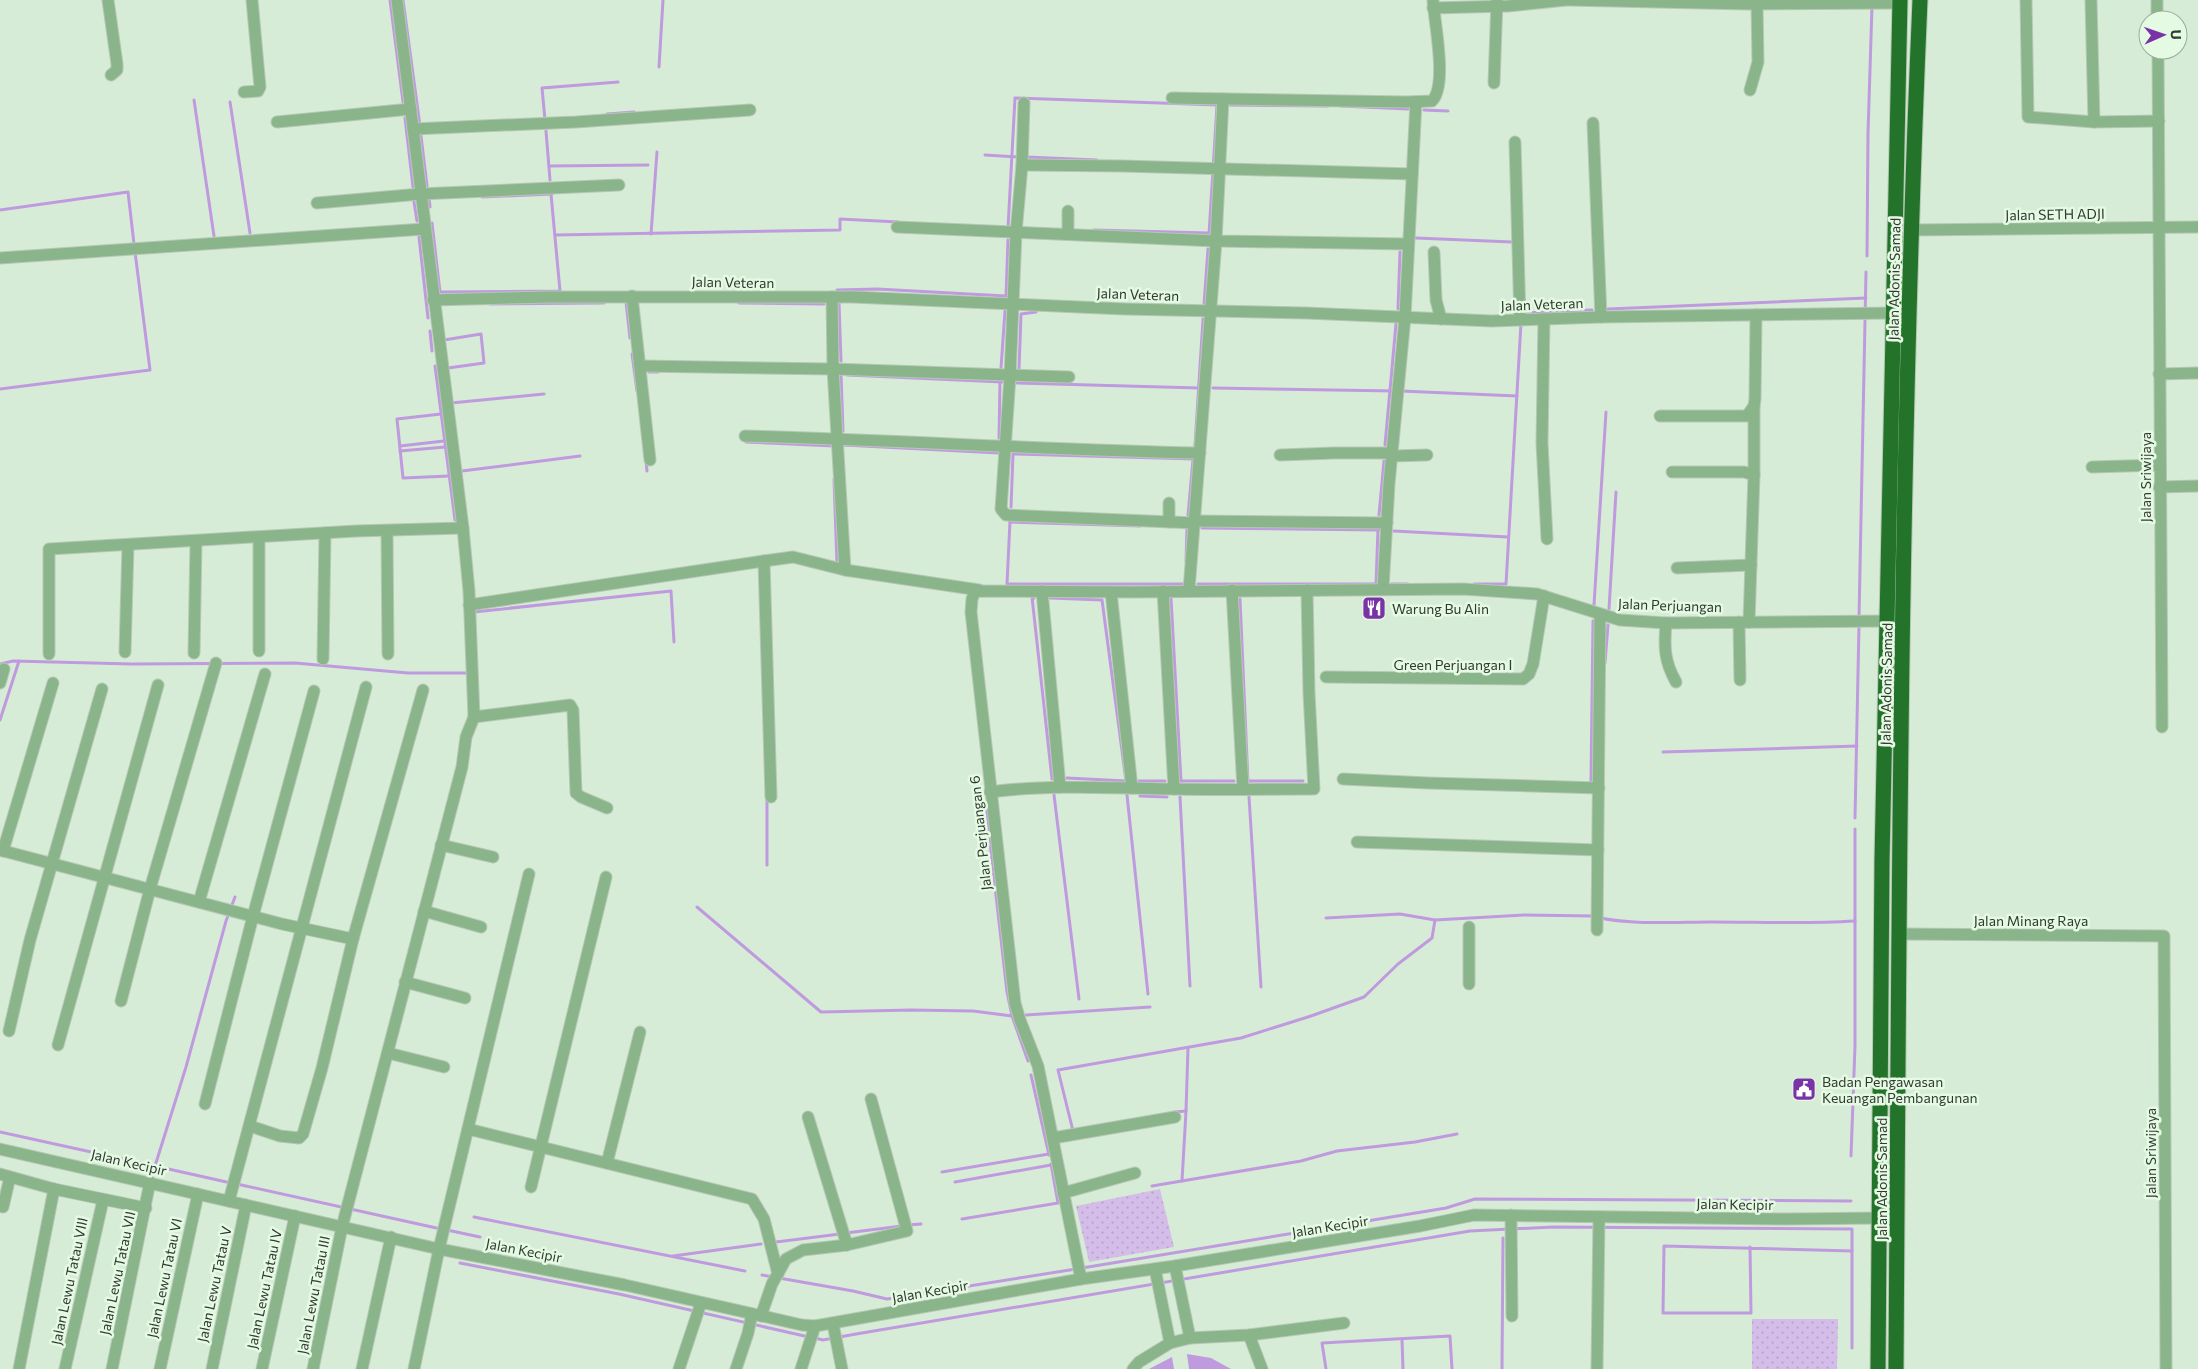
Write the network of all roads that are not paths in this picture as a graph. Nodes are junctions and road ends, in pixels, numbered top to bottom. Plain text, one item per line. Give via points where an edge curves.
1 (108, 0) edge
2 (252, 0) edge
3 (397, 0) edge
4 (1551, 0) edge
5 (1567, 0) edge
6 (1602, 0) edge
7 (1920, 0) edge
8 (2026, 0) edge
9 (2091, 0) edge
10 (1900, 1) edge
11 (1497, 3) edge
12 (1757, 3) junction
13 (1433, 4) edge
14 (2158, 60) edge
15 (111, 75) dead end
16 (1898, 82) junction
17 (1916, 82) junction
18 (1494, 83) dead end
19 (1750, 90) dead end
20 (244, 92) dead end
21 (1172, 98) dead end
22 (1222, 99) junction
23 (1416, 102) junction
24 (1024, 103) dead end
25 (410, 109) junction
26 (750, 110) dead end
27 (278, 122) dead end
28 (2094, 122) junction
29 (2159, 122) junction
30 (1593, 123) dead end
31 (413, 129) junction
32 (1515, 142) dead end
33 (1022, 165) junction
34 (1219, 170) junction
35 (1412, 174) junction
36 (619, 184) dead end
37 (420, 194) junction
38 (316, 203) dead end
39 (1068, 210) dead end
40 (897, 227) dead end
41 (2198, 227) edge
42 (424, 228) junction
43 (2158, 228) junction
44 (1912, 230) junction
45 (1016, 233) junction
46 (1068, 234) junction
47 (1216, 242) junction
48 (1408, 244) junction
49 (1434, 252) dead end
50 (0, 258) edge
51 (632, 296) junction
52 (832, 297) junction
53 (433, 300) junction
54 (1013, 304) junction
55 (1210, 312) junction
56 (1893, 313) junction
57 (1756, 315) junction
58 (1405, 317) junction
59 (1600, 317) junction
60 (1442, 318) junction
61 (1544, 319) junction
62 (1520, 320) junction
63 (640, 366) junction
64 (833, 368) junction
65 (2198, 373) edge
66 (2159, 374) junction
67 (1010, 376) junction
68 (1901, 376) junction
69 (1069, 377) dead end
70 (1754, 406) junction
71 (1660, 416) dead end
72 (745, 436) dead end
73 (837, 439) junction
74 (1006, 446) junction
75 (1200, 453) junction
76 (1392, 454) junction
77 (1427, 455) dead end
78 (1280, 456) dead end
79 (650, 460) dead end
80 (2160, 466) junction
81 (2092, 467) dead end
82 (1672, 472) dead end
83 (1754, 475) junction
84 (2198, 486) edge
85 (2160, 487) junction
86 (1169, 503) dead end
87 (1168, 522) junction
88 (1195, 522) junction
89 (1387, 524) junction
90 (462, 528) junction
91 (387, 531) junction
92 (325, 533) junction
93 (259, 537) junction
94 (1546, 539) dead end
95 (196, 541) junction
96 (128, 545) junction
97 (764, 562) junction
98 (1752, 565) junction
99 (1677, 568) dead end
100 (845, 570) junction
101 (1383, 589) junction
102 (1189, 590) junction
103 (1232, 590) junction
104 (1307, 590) junction
105 (1042, 591) junction
106 (1163, 591) junction
107 (976, 592) junction
108 (1111, 592) junction
109 (1544, 596) junction
110 (469, 606) junction
111 (1600, 615) junction
112 (1886, 620) junction
113 (1744, 622) junction
114 (1666, 623) junction
115 (259, 651) dead end
116 (124, 652) dead end
117 (194, 653) dead end
118 (49, 654) dead end
119 (388, 654) dead end
120 (323, 659) dead end
121 (216, 663) dead end
122 (4, 670) dead end
123 (264, 674) dead end
124 (1326, 678) dead end
125 (1740, 680) dead end
126 (1676, 682) dead end
127 (0, 683) edge
128 (53, 683) dead end
129 (158, 685) dead end
130 (366, 687) dead end
131 (102, 689) dead end
132 (423, 690) dead end
133 (314, 691) dead end
134 (474, 717) junction
135 (2162, 726) dead end
136 (1343, 779) dead end
137 (1060, 787) junction
138 (1132, 788) junction
139 (1599, 788) junction
140 (1243, 789) junction
141 (1174, 790) junction
142 (990, 792) junction
143 (771, 797) dead end
144 (607, 808) dead end
145 (1883, 824) junction
146 (1900, 824) junction
147 (1357, 842) dead end
148 (440, 845) junction
149 (2, 850) edge
150 (1598, 850) junction
151 (493, 858) dead end
152 (52, 864) junction
153 (529, 874) dead end
154 (104, 877) junction
155 (606, 877) dead end
156 (150, 889) junction
157 (199, 902) junction
158 (424, 910) junction
159 (253, 916) junction
160 (481, 927) dead end
161 (1469, 927) dead end
162 (301, 928) junction
163 (1597, 930) dead end
164 (1898, 934) junction
165 (2164, 936) joint
166 (353, 939) junction
167 (405, 982) junction
168 (1468, 984) dead end
169 (465, 998) dead end
170 (122, 1001) dead end
171 (9, 1031) dead end
172 (640, 1032) dead end
173 (58, 1045) dead end
174 (388, 1053) junction
175 (444, 1067) dead end
176 (871, 1099) dead end
177 (205, 1104) dead end
178 (808, 1117) dead end
179 (1175, 1117) dead end
180 (250, 1126) junction
181 (468, 1129) junction
182 (1053, 1138) junction
183 (540, 1146) junction
184 (0, 1149) edge
185 (607, 1163) junction
186 (1135, 1173) dead end
187 (5, 1175) edge
188 (150, 1182) junction
189 (531, 1187) dead end
190 (54, 1189) junction
191 (232, 1191) junction
192 (1063, 1193) junction
193 (198, 1194) junction
194 (102, 1200) junction
195 (246, 1204) junction
196 (3, 1207) dead end
197 (146, 1208) junction
198 (295, 1216) junction
199 (1879, 1218) junction
200 (1598, 1221) junction
201 (1511, 1225) junction
202 (342, 1227) junction
203 (391, 1237) junction
204 (846, 1245) junction
205 (439, 1249) junction
206 (1176, 1266) junction
207 (1155, 1269) junction
208 (1079, 1271) junction
209 (778, 1274) junction
210 (699, 1310) junction
211 (1512, 1316) dead end
212 (753, 1322) junction
213 (1344, 1323) dead end
214 (836, 1333) junction
215 (812, 1334) junction
216 (1249, 1336) junction
217 (1190, 1338) junction
218 (1170, 1343) junction
219 (19, 1369) edge
220 (65, 1369) edge
221 (112, 1369) edge
222 (160, 1369) edge
223 (212, 1369) edge
224 (262, 1369) edge
225 (313, 1369) edge
226 (362, 1369) edge
227 (414, 1369) edge
228 (679, 1369) edge
229 (736, 1369) edge
230 (801, 1369) edge
231 (842, 1369) edge
232 (1133, 1369) edge
233 (1262, 1369) edge
234 (1597, 1369) edge
235 (1878, 1369) edge
236 (1896, 1369) edge
237 (2166, 1369) edge

1 - 15 street via 117,64
2 - 20 street via 260,86 258,91
3 - 25 street
4 - 5 street
4 - 11 street
5 - 6 street
6 - 12 street
7 - 17 highway, Jalan Adonis Samad
8 - 28 street via 2026,115 2030,118
9 - 28 street
10 - 12 street
10 - 16 highway
11 - 13 street
11 - 18 street
12 - 19 street via 1758,62
13 - 23 street via 1440,56 1436,94 1432,100
14 - 29 street, Jalan Sriwijaya
16 - 17 highway
16 - 56 highway
17 - 44 highway, Jalan Adonis Samad
21 - 22 street
22 - 23 street
22 - 34 street
23 - 35 street
24 - 33 street
25 - 27 street
25 - 31 street
26 - 31 street
28 - 29 street
29 - 43 street, Jalan Sriwijaya
30 - 59 street
31 - 37 street
32 - 62 street
33 - 34 street
33 - 45 street
34 - 35 street
34 - 47 street
35 - 48 street
36 - 37 street
37 - 38 street
37 - 42 street
39 - 46 street
40 - 45 street
41 - 43 street, Jalan SETH ADJI
42 - 50 street
42 - 53 street
43 - 44 street, Jalan SETH ADJI
43 - 66 street, Jalan Sriwijaya
44 - 68 highway, Jalan Adonis Samad
45 - 46 street
45 - 54 street
46 - 47 street
47 - 48 street
47 - 55 street
48 - 58 street
49 - 60 street via 1436,300
51 - 52 street, Jalan Veteran
51 - 53 street, Jalan Veteran
51 - 63 street
52 - 54 street, Jalan Veteran
52 - 64 street
53 - 90 street
54 - 55 street, Jalan Veteran
54 - 67 street
55 - 58 street, Jalan Veteran
55 - 75 street
56 - 57 street, Jalan Veteran
56 - 68 highway
57 - 59 street, Jalan Veteran
57 - 70 street
58 - 60 street, Jalan Veteran
58 - 76 street
59 - 61 street, Jalan Veteran
60 - 62 street, Jalan Veteran
61 - 62 street, Jalan Veteran
61 - 94 street via 1542,443
63 - 64 street
63 - 79 street
64 - 67 street
64 - 73 street
65 - 66 street
66 - 80 street, Jalan Sriwijaya
67 - 69 street
67 - 74 street
68 - 112 highway
68 - 146 highway, Jalan Adonis Samad
70 - 71 street via 1747,416
70 - 83 street
72 - 73 street
73 - 74 street
73 - 100 street
74 - 75 street
74 - 87 street via 1001,509 1006,514
75 - 88 street
76 - 77 street
76 - 78 street
76 - 89 street
80 - 81 street
80 - 85 street, Jalan Sriwijaya
82 - 83 street via 1744,472
83 - 98 street
84 - 85 street
85 - 135 street, Jalan Sriwijaya
86 - 87 street
87 - 88 street
88 - 89 street
88 - 102 street
89 - 101 street
90 - 91 street
90 - 110 street
91 - 92 street
91 - 119 street
92 - 93 street
92 - 120 street
93 - 95 street
93 - 115 street
95 - 96 street
95 - 117 street
96 - 116 street
96 - 118 street via 49,549
97 - 100 street, Jalan Perjuangan via 793,557
97 - 110 street, Jalan Perjuangan
97 - 143 street
98 - 99 street
98 - 113 street
100 - 107 street, Jalan Perjuangan
101 - 104 street, Jalan Perjuangan
101 - 109 street, Jalan Perjuangan via 1462,589
102 - 103 street, Jalan Perjuangan
102 - 106 street, Jalan Perjuangan
103 - 104 street, Jalan Perjuangan
103 - 140 street
104 - 140 street via 1314,789
105 - 107 street, Jalan Perjuangan
105 - 108 street, Jalan Perjuangan
105 - 137 street
106 - 108 street, Jalan Perjuangan
106 - 141 street
107 - 142 street, Jalan Perjuangan 6 via 971,612
108 - 138 street
109 - 111 street, Jalan Perjuangan
109 - 124 street, Green Perjuangan I via 1533,664 1529,674 1522,679
110 - 134 street
111 - 114 street, Jalan Perjuangan via 1620,620
111 - 139 street
112 - 113 street, Jalan Perjuangan
112 - 145 highway
113 - 114 street, Jalan Perjuangan
113 - 125 street
114 - 126 street via 1664,641 1668,668
121 - 156 street
122 - 127 street
123 - 157 street
128 - 149 street
129 - 154 street
130 - 162 street
131 - 152 street
132 - 166 street
133 - 159 street
134 - 144 street via 570,705 573,710 576,793
134 - 148 street, Jalan Lewu Tatau III
136 - 139 street
137 - 138 street
137 - 142 street
138 - 141 street
139 - 150 street
140 - 141 street
142 - 182 street, Jalan Perjuangan 6 via 1015,1003 1038,1066
145 - 146 highway
145 - 199 highway
146 - 164 highway, Jalan Adonis Samad
147 - 150 street
148 - 151 street
148 - 158 street, Jalan Lewu Tatau III
149 - 152 street
150 - 163 street
152 - 154 street
152 - 171 street
153 - 181 street
154 - 156 street
154 - 173 street
155 - 183 street
156 - 157 street
156 - 170 street
157 - 159 street
158 - 160 street
158 - 167 street, Jalan Lewu Tatau III
159 - 162 street
159 - 177 street
161 - 168 street
162 - 166 street
162 - 180 street
164 - 165 street, Jalan Minang Raya
164 - 236 highway, Jalan Adonis Samad
165 - 237 street, Jalan Sriwijaya
166 - 180 street via 303,1134 299,1138 280,1136
167 - 169 street
167 - 174 street, Jalan Lewu Tatau III
172 - 185 street
174 - 175 street
174 - 202 street, Jalan Lewu Tatau III
176 - 204 street via 907,1231
178 - 204 street
179 - 182 street
180 - 191 street
181 - 183 street
181 - 205 street
182 - 192 street, Jalan Perjuangan 6
183 - 185 street
183 - 189 street
184 - 188 street, Jalan Kecipir
185 - 209 street via 752,1199 764,1218
186 - 192 street
187 - 190 street
187 - 196 street
188 - 193 street, Jalan Kecipir
188 - 197 street, Jalan Lewu Tatau VII
190 - 194 street
190 - 219 street
191 - 193 street, Jalan Kecipir
191 - 195 street, Jalan Kecipir
192 - 208 street, Jalan Perjuangan 6
193 - 222 street, Jalan Lewu Tatau VI
194 - 197 street
194 - 220 street, Jalan Lewu Tatau VIII
195 - 198 street, Jalan Kecipir
195 - 223 street, Jalan Lewu Tatau V
197 - 221 street, Jalan Lewu Tatau VII
198 - 202 street, Jalan Kecipir
198 - 224 street, Jalan Lewu Tatau IV
199 - 200 street, Jalan Kecipir
199 - 235 highway
200 - 201 street, Jalan Kecipir
200 - 234 street
201 - 206 street, Jalan Kecipir via 1474,1215
201 - 211 street
202 - 203 street, Jalan Kecipir
202 - 225 street, Jalan Lewu Tatau III
203 - 205 street, Jalan Kecipir
203 - 226 street
204 - 209 street via 803,1250 786,1260
205 - 210 street, Jalan Kecipir via 625,1285
205 - 227 street
206 - 207 street, Jalan Kecipir
206 - 217 street
207 - 208 street, Jalan Kecipir
207 - 218 street
208 - 214 street, Jalan Kecipir
209 - 212 street
210 - 212 street, Jalan Kecipir
210 - 228 street
212 - 215 street, Jalan Kecipir
212 - 229 street
213 - 216 street
214 - 215 street, Jalan Kecipir
214 - 231 street
215 - 230 street
216 - 217 street
216 - 233 street
217 - 218 street
218 - 232 street

